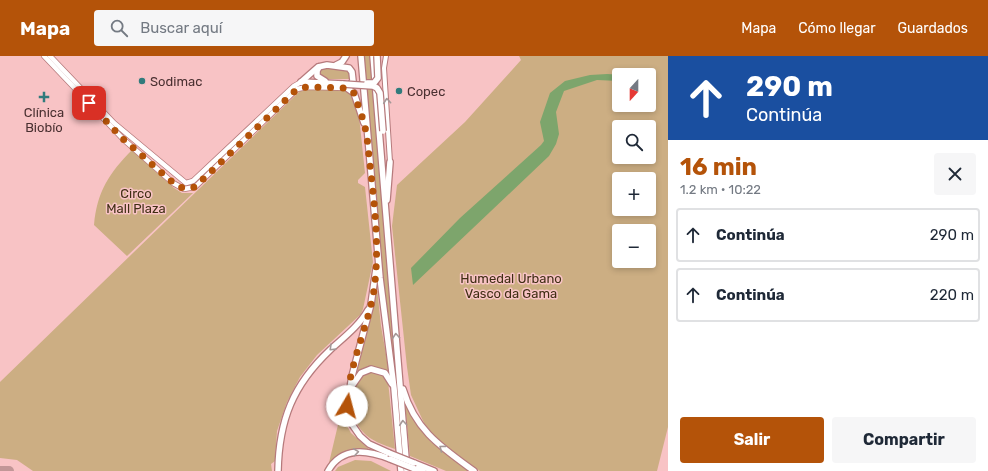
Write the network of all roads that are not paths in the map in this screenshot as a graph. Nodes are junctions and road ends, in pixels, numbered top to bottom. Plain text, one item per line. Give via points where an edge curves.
1 (44, 56) edge
2 (50, 56) edge
3 (346, 56) edge
4 (361, 56) edge
5 (373, 56) edge
6 (377, 56) edge
7 (386, 56) edge
8 (336, 65) junction
9 (321, 66) junction
10 (301, 82) junction
11 (344, 85) junction
12 (367, 137) junction
13 (390, 162) joint
14 (384, 186) junction
15 (386, 212) junction
16 (378, 255) junction
17 (371, 304) junction
18 (399, 375) junction
19 (394, 388) junction
20 (348, 394) junction
21 (414, 466) junction
22 (278, 471) edge
23 (328, 471) edge
24 (401, 471) edge
25 (407, 471) edge
26 (423, 471) edge
27 (434, 471) edge
28 (474, 471) edge

1 - 11 main road via 123,139 173,183 184,189 195,187 297,89
2 - 10 main road via 114,123 186,183 194,180
3 - 8 main road
4 - 12 main road
5 - 14 main road
6 - 11 main road, bridge via 378,76 375,82
13 -> 7 street via 384,68
8 - 9 main road
8 - 11 main road via 352,71 353,82
9 - 10 main road
9 - 11 main road via 317,71 319,79
10 - 11 main road
11 - 12 main road via 355,94
11 - 14 main road, bridge via 373,86 378,88 380,93
12 - 16 main road
13 - 15 main road
14 - 15 main road
18 -> 15 main road
16 - 17 main road
16 - 19 main road
17 - 20 main road
17 -> 22 main road via 360,321 316,364 299,386 282,428
25 -> 18 main road
28 -> 18 main road via 438,445 423,430 408,403
19 - 20 main road via 385,373 378,369 369,369 357,377
19 - 24 main road
20 - 21 main road, bridge via 348,411 355,430 366,442
23 -> 21 main road, bridge via 340,458 356,452 370,452
21 - 26 main road
21 - 27 main road

